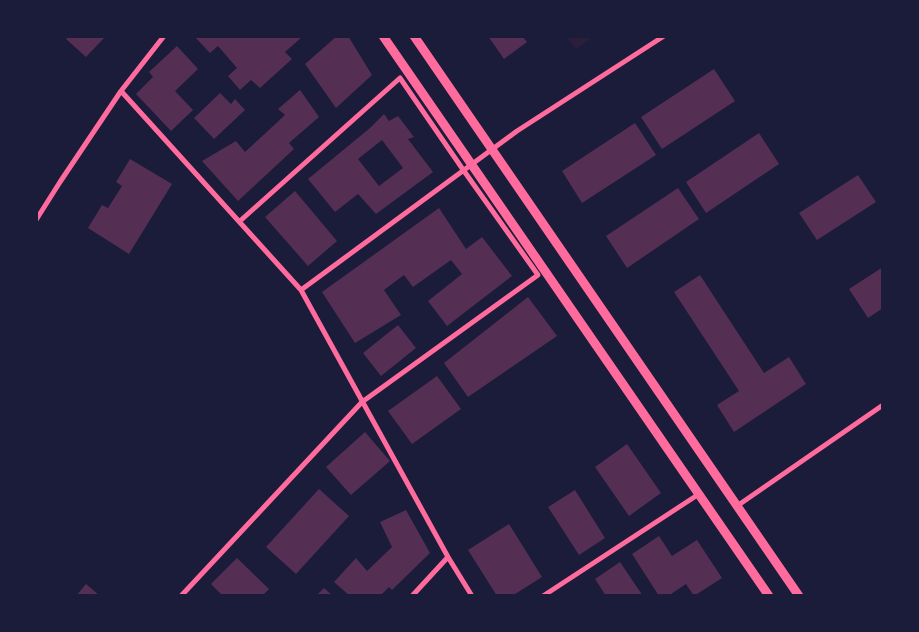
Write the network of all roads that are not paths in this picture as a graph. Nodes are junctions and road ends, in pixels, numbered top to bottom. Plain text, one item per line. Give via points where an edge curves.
1 (383, 36) edge
2 (414, 36) edge
3 (664, 36) edge
4 (162, 37) edge
5 (121, 91) junction
6 (464, 171) junction
7 (36, 220) edge
8 (240, 221) junction
9 (301, 290) junction
10 (362, 402) junction
11 (883, 405) edge
12 (699, 494) junction
13 (737, 506) junction
14 (448, 557) junction
15 (181, 596) edge
16 (412, 596) edge
17 (472, 596) edge
18 (543, 596) edge
19 (769, 596) edge
20 (799, 596) edge

1 - 12 street
2 - 13 street
3 - 6 street via 517,131
4 - 5 street
5 - 7 street
5 - 8 street
6 - 8 street via 400,78
6 - 9 street
6 - 10 street via 538,275
8 - 9 street
9 - 10 street
10 - 14 street
10 - 15 street
11 - 13 street
12 - 18 street
12 - 19 street
13 - 20 street
14 - 16 street
14 - 17 street

